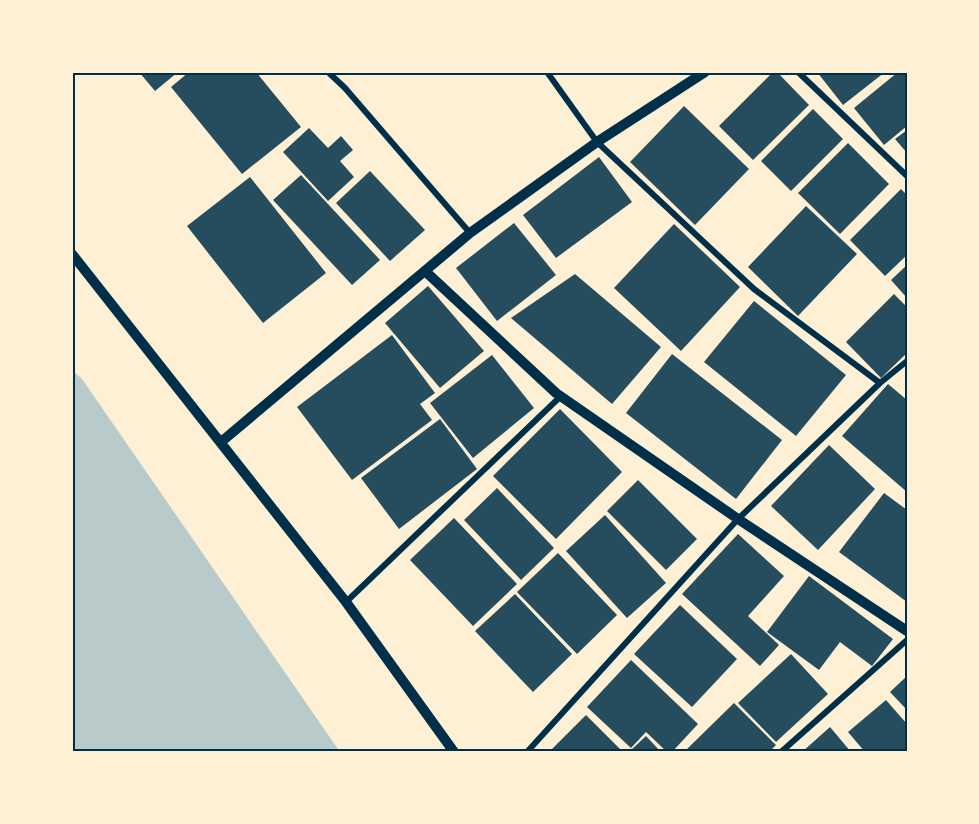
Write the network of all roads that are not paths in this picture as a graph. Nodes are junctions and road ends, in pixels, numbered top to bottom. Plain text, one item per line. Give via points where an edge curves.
1 (328, 72) edge
2 (548, 72) edge
3 (705, 72) edge
4 (798, 72) edge
5 (597, 142) junction
6 (907, 176) edge
7 (470, 233) junction
8 (72, 254) edge
9 (425, 271) junction
10 (907, 361) edge
11 (880, 383) junction
12 (561, 396) junction
13 (221, 442) junction
14 (738, 519) junction
15 (346, 602) junction
16 (907, 631) edge
17 (907, 640) edge
18 (454, 752) edge
19 (527, 752) edge
20 (782, 752) edge

1 - 7 street
2 - 5 street
3 - 5 street
4 - 6 street
5 - 7 street
5 - 11 street via 754,289
7 - 9 street
8 - 13 street
9 - 12 street
9 - 13 street
10 - 11 street
11 - 14 street
12 - 14 street
12 - 15 street
13 - 15 street
14 - 16 street
14 - 19 street
15 - 18 street
17 - 20 street

